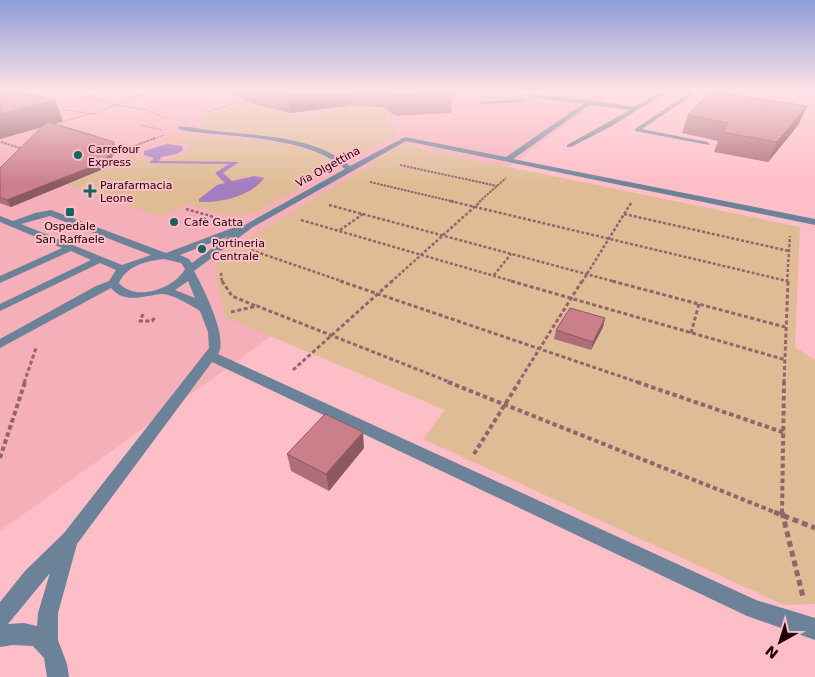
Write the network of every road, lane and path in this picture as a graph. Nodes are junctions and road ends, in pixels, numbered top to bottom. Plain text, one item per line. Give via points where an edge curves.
1 (65, 122) edge
2 (175, 122) edge
3 (562, 122) edge
4 (615, 122) edge
5 (650, 122) edge
6 (58, 124) junction
7 (45, 125) edge
8 (140, 125) dead end
9 (180, 128) junction
10 (173, 132) junction
11 (78, 135) edge
12 (82, 136) edge
13 (88, 138) edge
14 (0, 142) edge
15 (707, 144) edge
16 (569, 146) dead end
17 (29, 151) edge
18 (109, 152) edge
19 (508, 159) junction
20 (392, 163) dead end
21 (349, 169) junction
22 (510, 174) dead end
23 (363, 180) dead end
24 (497, 186) junction
25 (632, 200) dead end
26 (325, 204) dead end
27 (474, 206) junction
28 (186, 209) dead end
29 (363, 214) junction
30 (624, 214) junction
31 (212, 216) dead end
32 (0, 219) edge
33 (298, 219) dead end
34 (815, 222) edge
35 (13, 224) junction
36 (250, 225) junction
37 (339, 230) junction
38 (790, 233) dead end
39 (443, 235) junction
40 (609, 238) junction
41 (70, 248) junction
42 (250, 249) dead end
43 (789, 251) junction
44 (421, 254) junction
45 (511, 254) junction
46 (165, 256) junction
47 (100, 260) junction
48 (222, 266) dead end
49 (123, 269) junction
50 (190, 270) junction
51 (587, 274) junction
52 (494, 275) junction
53 (0, 280) edge
54 (787, 281) junction
55 (113, 283) junction
56 (165, 290) junction
57 (378, 294) junction
58 (571, 298) junction
59 (699, 304) junction
60 (257, 306) junction
61 (0, 308) edge
62 (204, 309) junction
63 (146, 310) dead end
64 (230, 313) dead end
65 (156, 316) dead end
66 (785, 327) junction
67 (691, 333) junction
68 (331, 336) junction
69 (0, 344) edge
70 (39, 345) dead end
71 (540, 349) junction
72 (211, 356) junction
73 (786, 360) junction
74 (276, 386) junction
75 (505, 404) junction
76 (784, 434) junction
77 (0, 458) edge
78 (463, 473) junction
79 (782, 514) junction
80 (815, 528) edge
81 (70, 538) junction
82 (0, 618) edge
83 (813, 629) edge
84 (0, 636) edge
85 (47, 642) junction
86 (58, 677) edge

1 - 6 path
2 - 9 path via 185,126
3 - 19 lane
4 - 16 lane
5 - 15 lane via 637,130
6 - 7 path
6 - 13 path via 96,136
8 - 10 path
9 - 10 path
9 - 21 lane via 291,143 338,159
10 - 18 path via 124,150
11 - 12 path
14 - 17 path
19 - 21 lane, Via Olgettina via 405,139
19 - 34 lane, Via Olgettina
20 - 24 path
21 - 36 lane, Via Olgettina
22 - 24 path
23 - 27 path
24 - 27 path
25 - 30 path
26 - 29 path
27 - 39 path
27 - 40 path
28 - 31 path
29 - 37 path
29 - 39 path
30 - 40 path
30 - 43 path
32 - 35 lane
33 - 37 path
35 - 41 lane
35 - 46 lane via 51,213
36 - 46 lane
36 - 50 lane
37 - 44 path
38 - 43 path
39 - 44 path
39 - 45 path
40 - 51 path
40 - 54 path
41 - 47 lane
41 - 53 lane
42 - 57 path
43 - 54 path
44 - 52 path
44 - 57 path
45 - 51 path
45 - 52 path
46 - 49 lane via 143,259
46 - 50 lane via 184,260
47 - 49 lane
47 - 61 lane
48 - 60 path via 222,283 228,293
49 - 55 lane
50 - 56 lane via 180,283
50 - 62 lane
51 - 58 path
51 - 59 path
52 - 58 path
54 - 66 path
55 - 56 lane via 127,294 145,295
55 - 69 lane
56 - 62 lane
57 - 68 path
57 - 71 path
58 - 67 path
58 - 71 path
59 - 66 path
59 - 67 path
60 - 64 path
60 - 68 path
62 - 72 lane via 214,332 215,349
63 - 65 path via 140,321 152,321
66 - 73 path
67 - 73 path
68 - 74 path
68 - 75 path
70 - 77 path via 31,359
71 - 75 path
71 - 76 path
72 - 74 lane
72 - 81 lane
73 - 76 path
74 - 78 lane
75 - 78 path
75 - 79 path
76 - 79 path
78 - 83 lane via 754,609
79 - 80 path
79 - 83 path
81 - 82 lane
81 - 85 lane via 48,613
84 - 85 lane via 35,635
85 - 86 lane via 56,657

